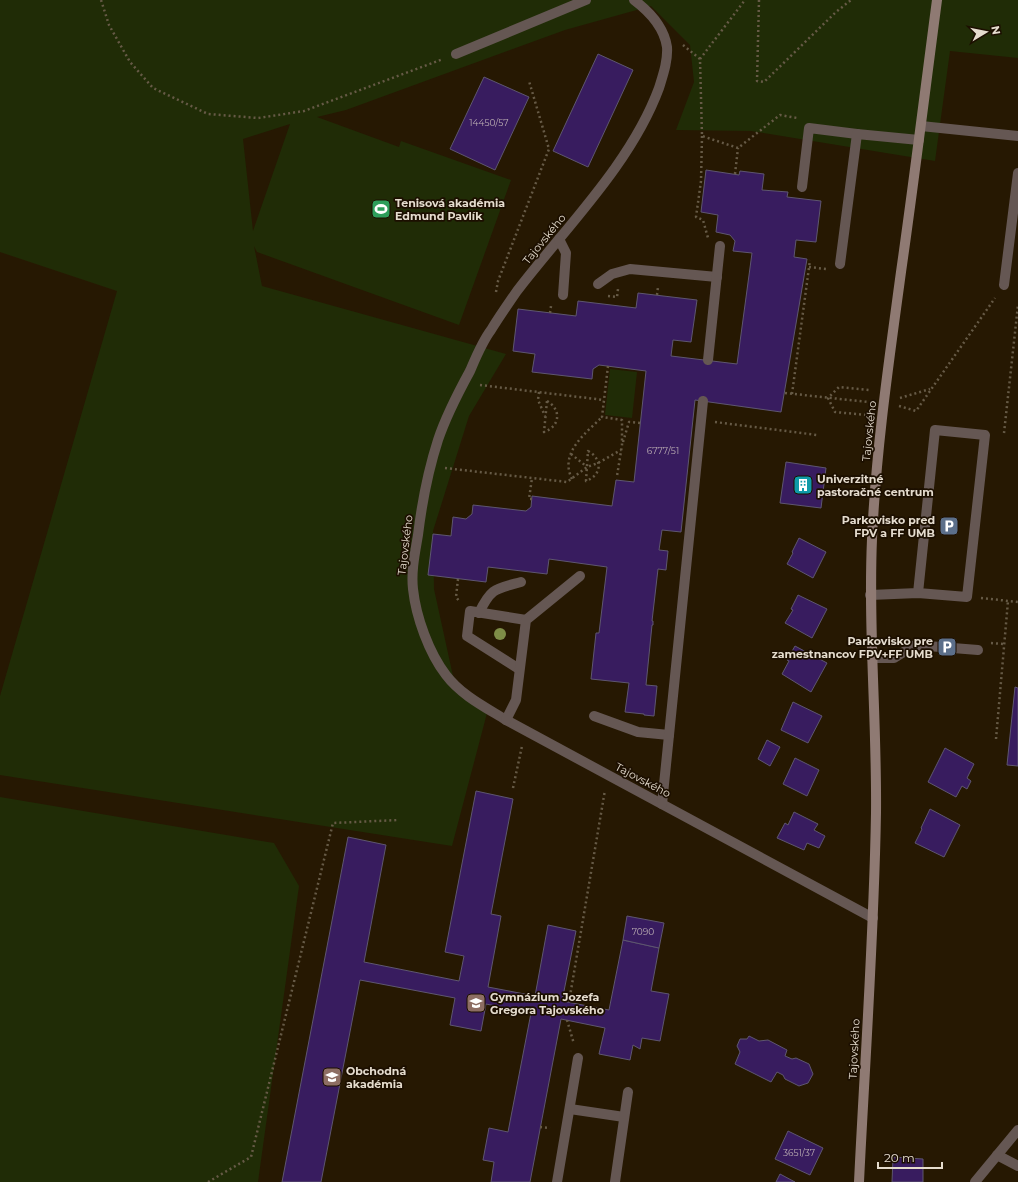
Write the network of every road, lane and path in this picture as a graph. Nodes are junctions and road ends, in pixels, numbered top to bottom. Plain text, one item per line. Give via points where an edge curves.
1 (101, 0) edge
2 (586, 0) edge
3 (635, 0) edge
4 (744, 0) edge
5 (759, 0) edge
6 (851, 0) edge
7 (937, 0) edge
8 (680, 43) dead end
9 (456, 54) joint
10 (700, 59) junction
11 (529, 81) dead end
12 (798, 118) dead end
13 (921, 126) junction
14 (857, 134) junction
15 (702, 136) junction
16 (1018, 136) edge
17 (919, 140) junction
18 (738, 148) junction
19 (1018, 173) edge
20 (735, 174) dead end
21 (802, 187) dead end
22 (703, 220) dead end
23 (559, 239) junction
24 (720, 246) dead end
25 (810, 260) dead end
26 (840, 264) dead end
27 (717, 277) junction
28 (598, 284) dead end
29 (1004, 285) joint
30 (658, 286) dead end
31 (563, 295) dead end
32 (657, 295) dead end
33 (1018, 305) edge
34 (500, 317) junction
35 (708, 360) dead end
36 (608, 366) dead end
37 (498, 388) dead end
38 (930, 389) junction
39 (869, 390) dead end
40 (539, 392) junction
41 (784, 393) dead end
42 (792, 394) junction
43 (828, 398) junction
44 (897, 399) dead end
45 (604, 400) junction
46 (703, 401) dead end
47 (868, 402) dead end
48 (896, 405) dead end
49 (866, 415) dead end
50 (546, 417) junction
51 (602, 418) junction
52 (641, 423) dead end
53 (723, 423) dead end
54 (1004, 433) dead end
55 (817, 435) dead end
56 (622, 445) junction
57 (621, 450) junction
58 (571, 454) junction
59 (598, 463) junction
60 (430, 466) junction
61 (587, 467) junction
62 (617, 476) dead end
63 (532, 478) junction
64 (572, 479) junction
65 (532, 499) dead end
66 (580, 576) dead end
67 (458, 579) dead end
68 (521, 582) dead end
69 (918, 593) junction
70 (870, 595) junction
71 (967, 596) junction
72 (456, 597) dead end
73 (1008, 601) junction
74 (1018, 602) edge
75 (479, 613) junction
76 (526, 620) junction
77 (985, 642) dead end
78 (1004, 644) junction
79 (978, 650) dead end
80 (872, 658) junction
81 (519, 669) junction
82 (594, 716) dead end
83 (506, 720) junction
84 (525, 730) junction
85 (669, 735) junction
86 (996, 739) dead end
87 (608, 774) junction
88 (513, 788) dead end
89 (662, 804) junction
90 (399, 820) dead end
91 (873, 918) junction
92 (569, 1002) dead end
93 (566, 1020) dead end
94 (578, 1058) joint
95 (628, 1092) dead end
96 (570, 1109) junction
97 (624, 1117) junction
98 (1018, 1130) edge
99 (997, 1155) junction
100 (1018, 1166) edge
101 (208, 1182) edge
102 (557, 1182) edge
103 (615, 1182) edge
104 (859, 1182) edge
105 (975, 1182) edge

1 - 9 path via 109,25 130,62 153,88 208,114 258,118 304,111
2 - 9 street
3 - 23 street, Tajovského via 647,10 664,34 667,61 663,75 640,129 621,159
4 - 10 path
5 - 6 path via 757,82 764,82
7 - 13 main road, Tajovského
8 - 10 path
10 - 15 path
11 - 34 path via 549,149 498,281 494,302
12 - 18 path via 780,115
13 - 16 street
13 - 17 main road, Tajovského
14 - 17 street
14 - 21 street via 809,128
14 - 26 street
15 - 18 path
15 - 22 path via 701,181 696,217
17 - 70 main road, Tajovského via 883,404 875,484
18 - 20 path
19 - 29 street
23 - 31 street via 566,253
23 - 34 street, Tajovského via 516,292
24 - 27 street
25 - 42 path
27 - 28 street via 630,270 612,274
27 - 35 street
29 - 38 path
30 - 32 path
33 - 54 path
34 - 60 street, Tajovského via 489,332 454,402
36 - 45 path
37 - 40 path
38 - 44 path
38 - 48 path via 916,412
39 - 43 path via 839,387
40 - 45 path
40 - 50 path via 538,400
41 - 42 path
42 - 43 path
43 - 47 path
43 - 49 path via 835,412
45 - 51 path
46 - 85 street
50 - 50 path via 546,409 546,401 555,408 557,418 553,427 544,432
51 - 56 path via 622,420
51 - 58 path via 573,446
52 - 56 path via 629,422
53 - 55 path
56 - 57 path
57 - 59 path
57 - 62 path
58 - 61 path
58 - 64 path via 568,468
59 - 61 path
59 - 61 path via 588,451
59 - 61 path via 595,476 586,481
60 - 63 path
60 - 83 street, Tajovského via 412,570 417,611 431,651 446,675 463,693
61 - 64 path
63 - 64 path via 567,482
63 - 65 path via 529,499
66 - 76 street
67 - 72 path
68 - 75 street via 496,589 486,599
69 - 70 street
69 - 71 street
69 - 71 street via 936,430 985,435
70 - 80 main road, Tajovského
71 - 73 path
73 - 74 path
73 - 78 path
75 - 76 street
75 - 81 street via 470,612 467,636
76 - 81 street
77 - 78 path
78 - 86 path
79 - 80 street via 915,645 894,658
80 - 91 main road, Tajovského via 876,810
81 - 83 street via 516,700
82 - 85 street via 638,732
83 - 84 street, Tajovského
84 - 87 street, Tajovského
84 - 88 path
85 - 89 street
87 - 89 street, Tajovského
87 - 92 path
89 - 91 street, Tajovského
90 - 101 path via 333,823 251,1157
91 - 104 main road, Tajovského
93 - 94 path
94 - 96 street
95 - 97 street
96 - 97 street
96 - 102 street
97 - 103 street
98 - 99 street
99 - 100 street
99 - 105 street

